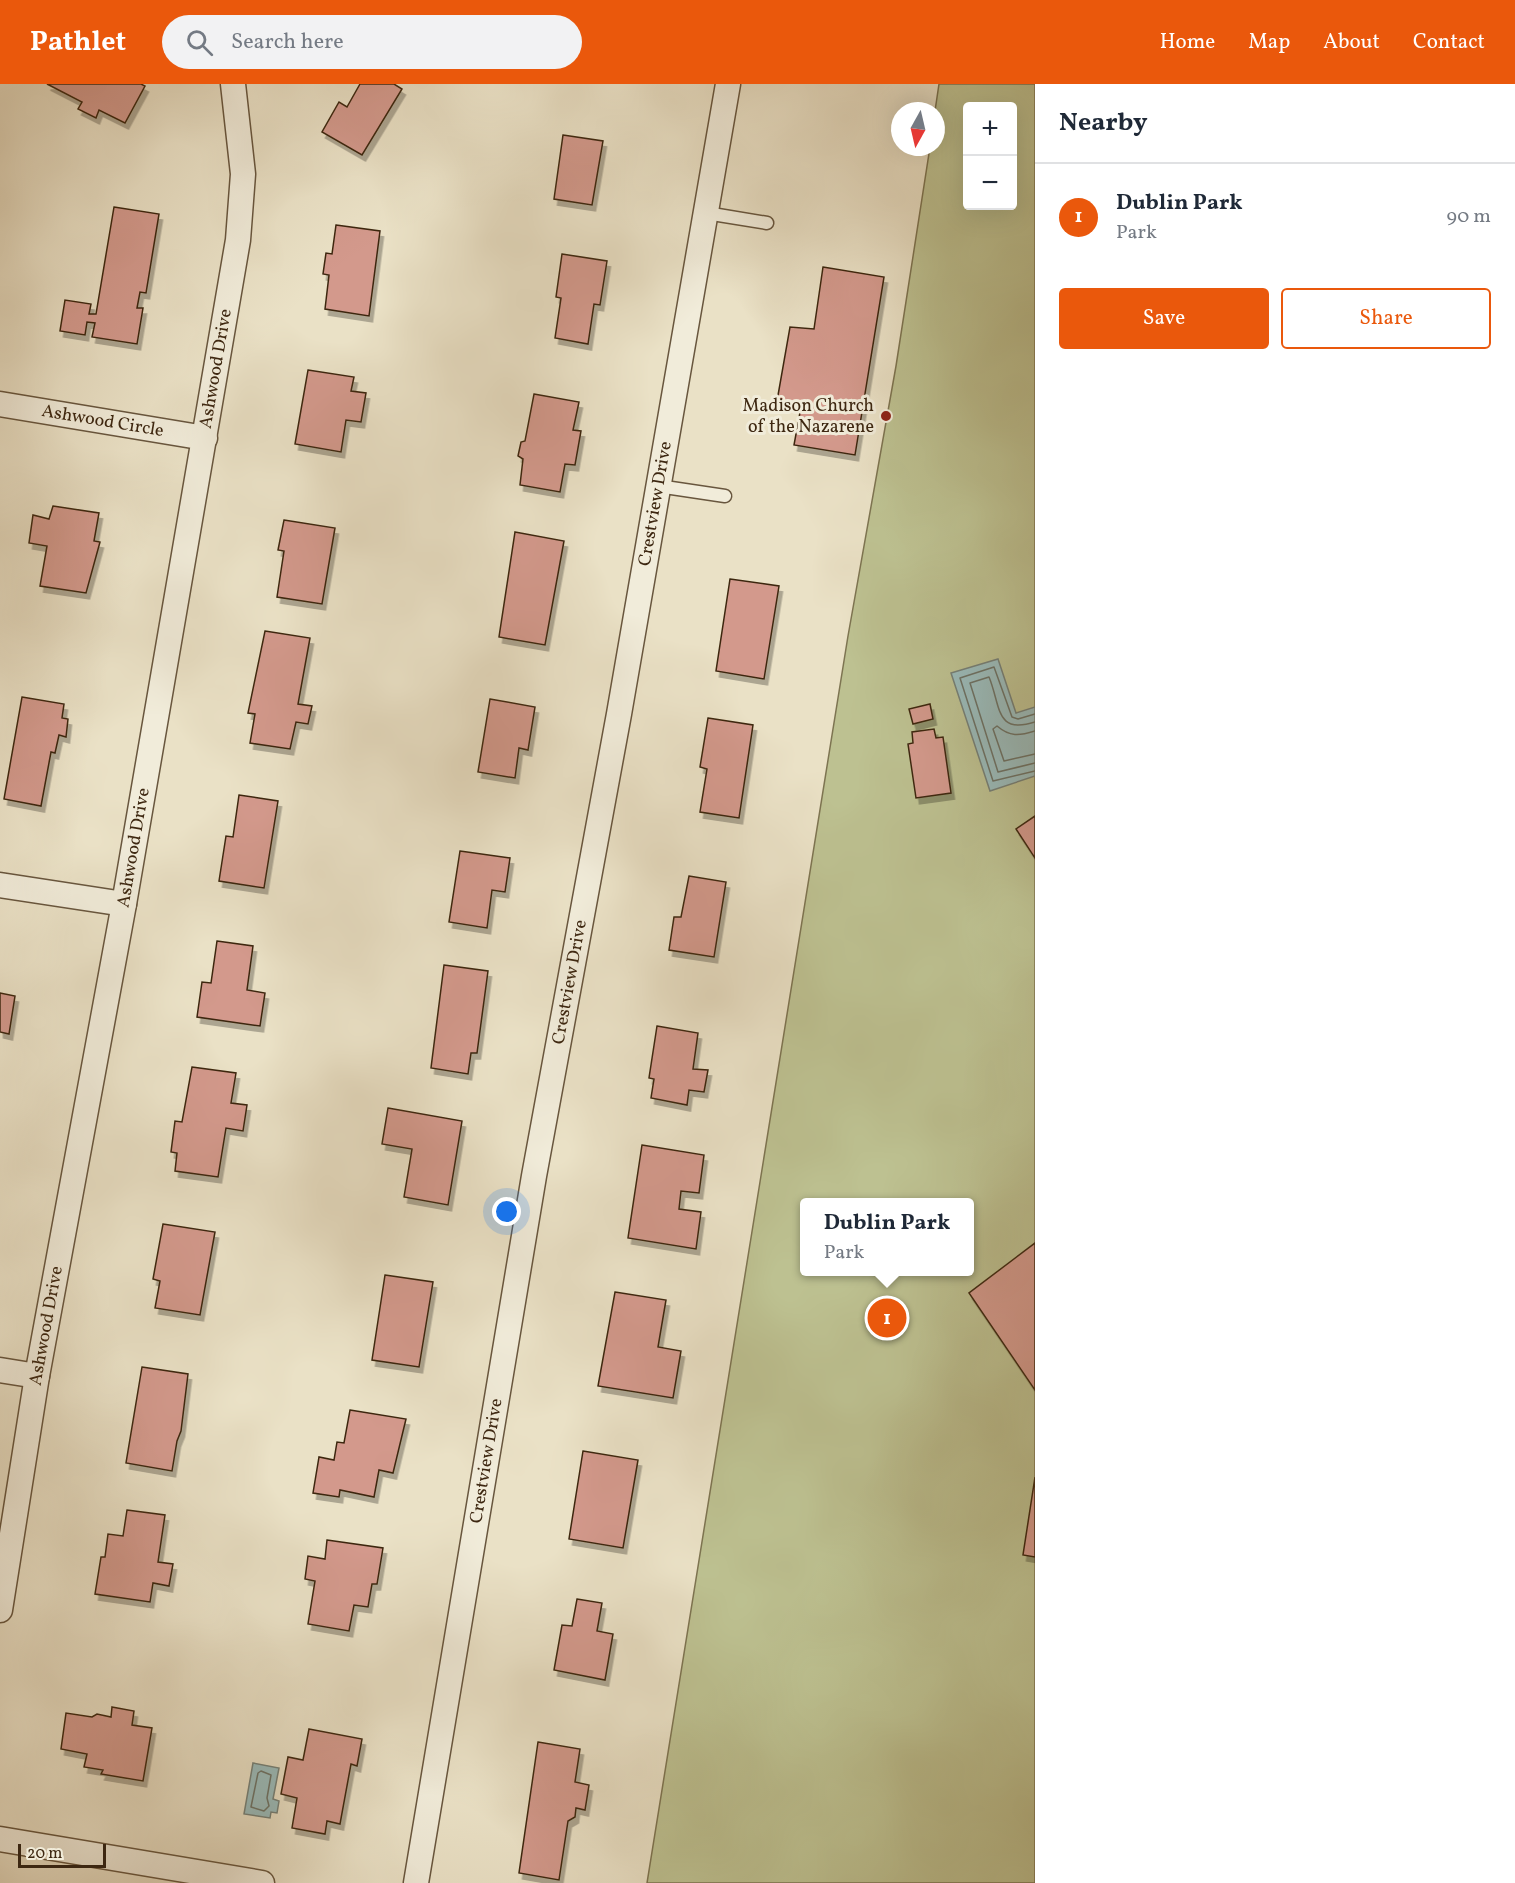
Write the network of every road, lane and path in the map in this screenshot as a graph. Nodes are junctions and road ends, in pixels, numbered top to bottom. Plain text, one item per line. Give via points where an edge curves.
1 (233, 84) edge
2 (728, 84) edge
3 (706, 213) junction
4 (767, 224) dead end
5 (0, 404) edge
6 (205, 438) junction
7 (658, 486) junction
8 (725, 496) dead end
9 (0, 885) edge
10 (124, 904) junction
11 (0, 1370) edge
12 (37, 1376) junction
13 (0, 1610) edge
14 (0, 1839) edge
15 (262, 1883) edge
16 (416, 1883) edge

1 - 6 street, Ashwood Drive via 243,174 238,240
2 - 3 street, Crestview Drive
3 - 4 lane
3 - 7 street, Crestview Drive
5 - 6 street, Ashwood Circle
6 - 10 street, Ashwood Drive
7 - 8 lane
7 - 16 street, Crestview Drive via 534,1176
9 - 10 street
10 - 12 street, Ashwood Drive
11 - 12 street
12 - 13 street, Ashwood Drive
14 - 15 street

